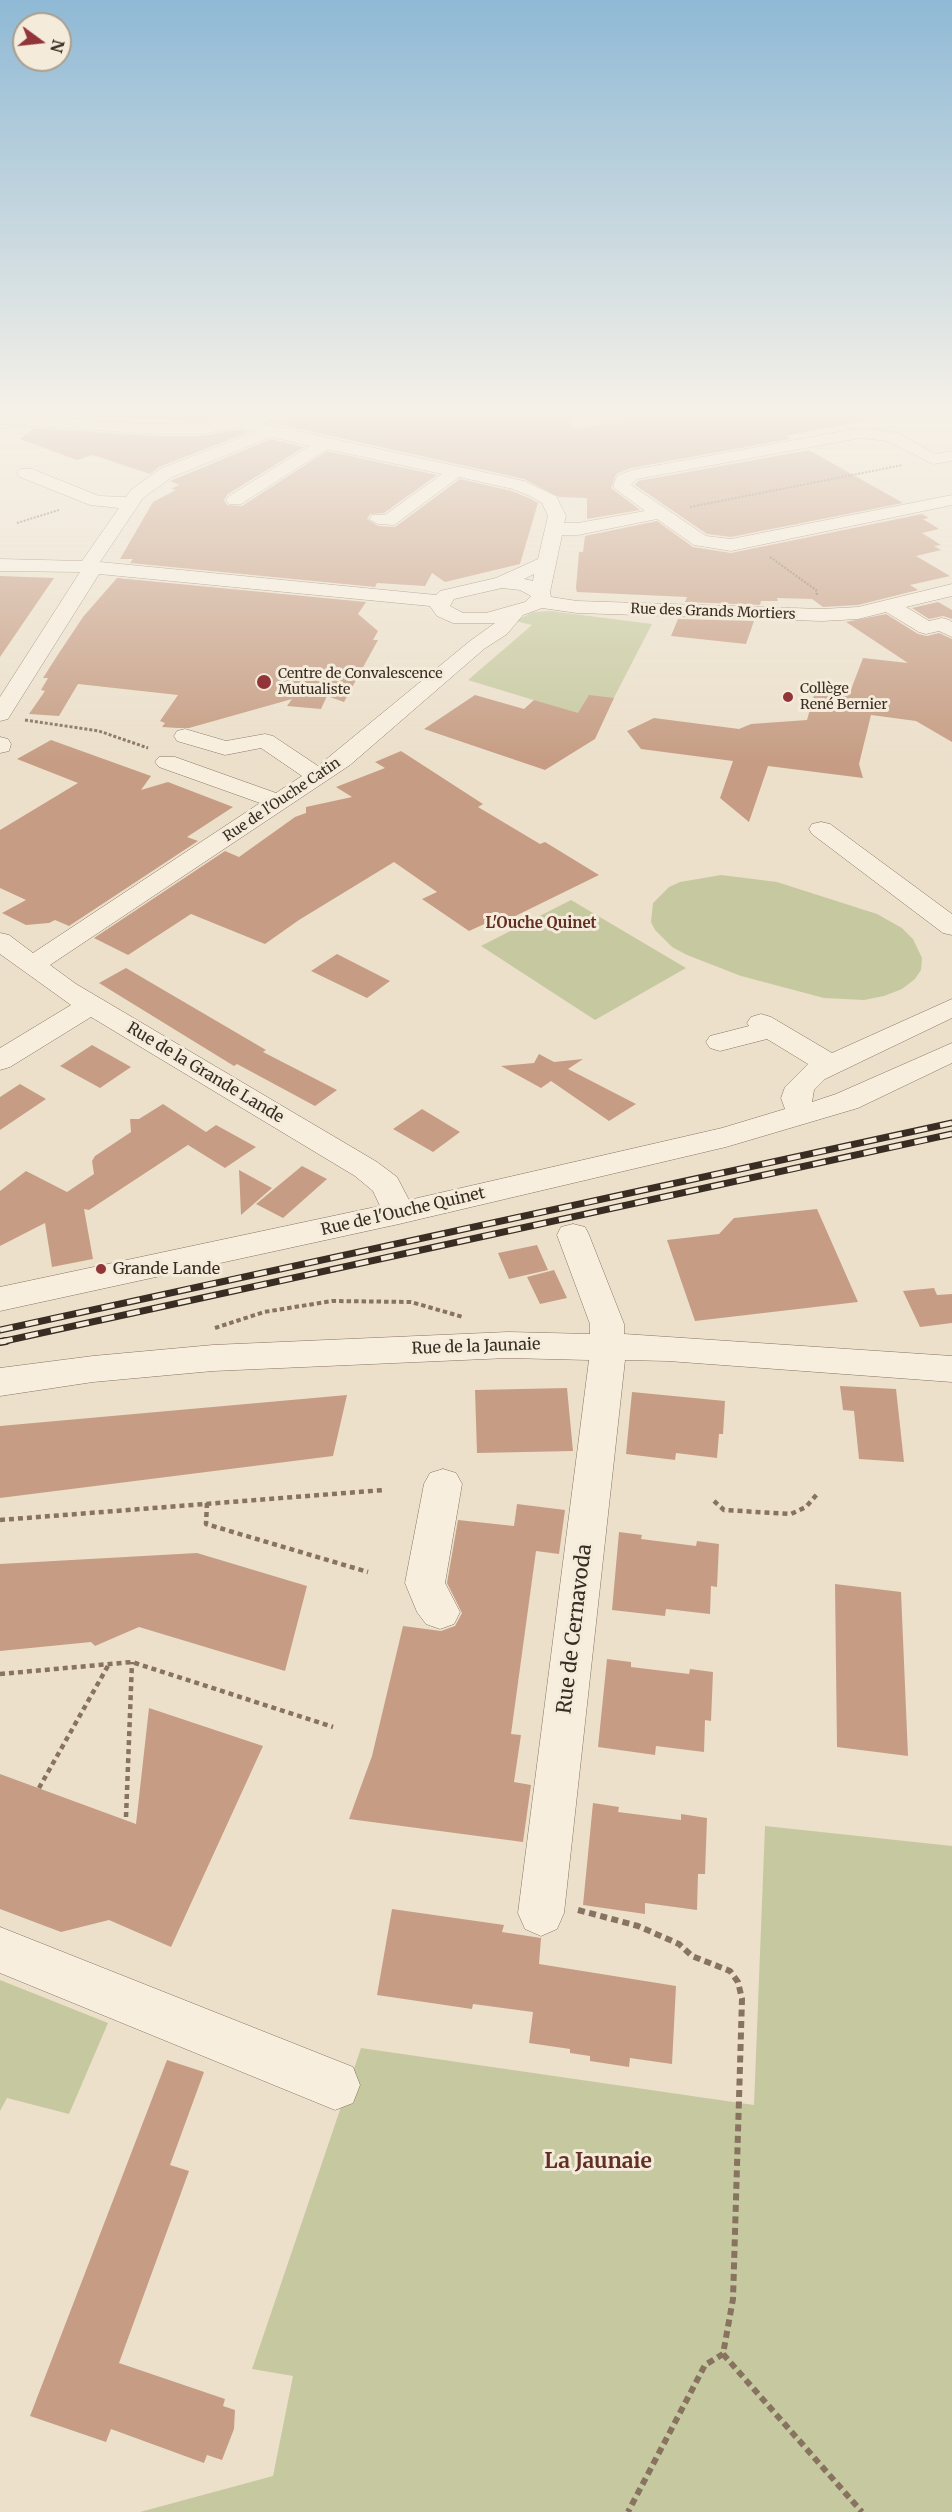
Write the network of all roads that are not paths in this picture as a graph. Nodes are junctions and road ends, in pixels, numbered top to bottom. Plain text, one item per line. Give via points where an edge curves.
1 (115, 526) edge
2 (592, 526) edge
3 (679, 526) edge
4 (824, 526) edge
5 (555, 529) joint
6 (546, 562) junction
7 (0, 565) edge
8 (89, 568) junction
9 (502, 582) junction
10 (952, 590) edge
11 (539, 597) junction
12 (441, 601) junction
13 (888, 605) junction
14 (514, 613) junction
15 (460, 619) junction
16 (952, 631) edge
17 (477, 645) junction
18 (0, 714) edge
19 (185, 736) dead end
20 (167, 762) road end
21 (318, 776) junction
22 (279, 802) junction
23 (821, 829) dead end
24 (952, 927) edge
25 (0, 941) edge
26 (34, 964) junction
27 (91, 1005) junction
28 (952, 1007) edge
29 (720, 1042) dead end
30 (952, 1052) edge
31 (0, 1061) edge
32 (830, 1064) junction
33 (804, 1115) junction
34 (399, 1213) junction
35 (573, 1236) dead end
36 (0, 1299) edge
37 (606, 1346) junction
38 (952, 1369) edge
39 (0, 1382) edge
40 (443, 1484) dead end
41 (440, 1612) dead end
42 (542, 1908) road end
43 (0, 1950) edge
44 (335, 2085) dead end

1 - 8 street
2 - 5 street
3 - 4 street via 701,542 723,545
5 - 6 street
6 - 9 street
6 - 11 street
7 - 8 street
8 - 12 street
8 - 18 street via 89,575
9 - 11 street, Rue des Grands Mortiers via 525,585
9 - 12 street via 458,592
10 - 13 street, Rue des Grands Mortiers
11 - 13 street, Rue des Grands Mortiers via 576,608 822,615 858,613
11 - 14 street
12 - 15 street via 444,612
13 - 16 street via 926,628 942,624
14 - 15 street
14 - 17 street, Rue de l'Ouche Catin via 500,630
15 - 17 street
17 - 21 street, Rue de l'Ouche Catin
19 - 21 street via 225,748 265,741
20 - 22 street
21 - 22 street, Rue de l'Ouche Catin
22 - 26 street, Rue de l'Ouche Catin
23 - 24 street
25 - 26 street, Rue de la Grande Lande
26 - 27 street, Rue de la Grande Lande
27 - 31 street
27 - 34 street, Rue de la Grande Lande via 366,1169 386,1185
28 - 32 street
29 - 32 street via 767,1026
30 - 33 street, Rue de l'Ouche Quinet via 865,1094
32 - 33 street via 800,1087 796,1098
33 - 34 street, Rue de l'Ouche Quinet via 726,1137
34 - 36 street, Rue de l'Ouche Quinet
35 - 37 street, Rue de Cernavoda via 607,1324
37 - 38 street, Rue de la Jaunaie
37 - 39 street, Rue de la Jaunaie via 508,1345 213,1358
37 - 42 street, Rue de Cernavoda via 607,1366
40 - 41 street via 425,1583
43 - 44 street

